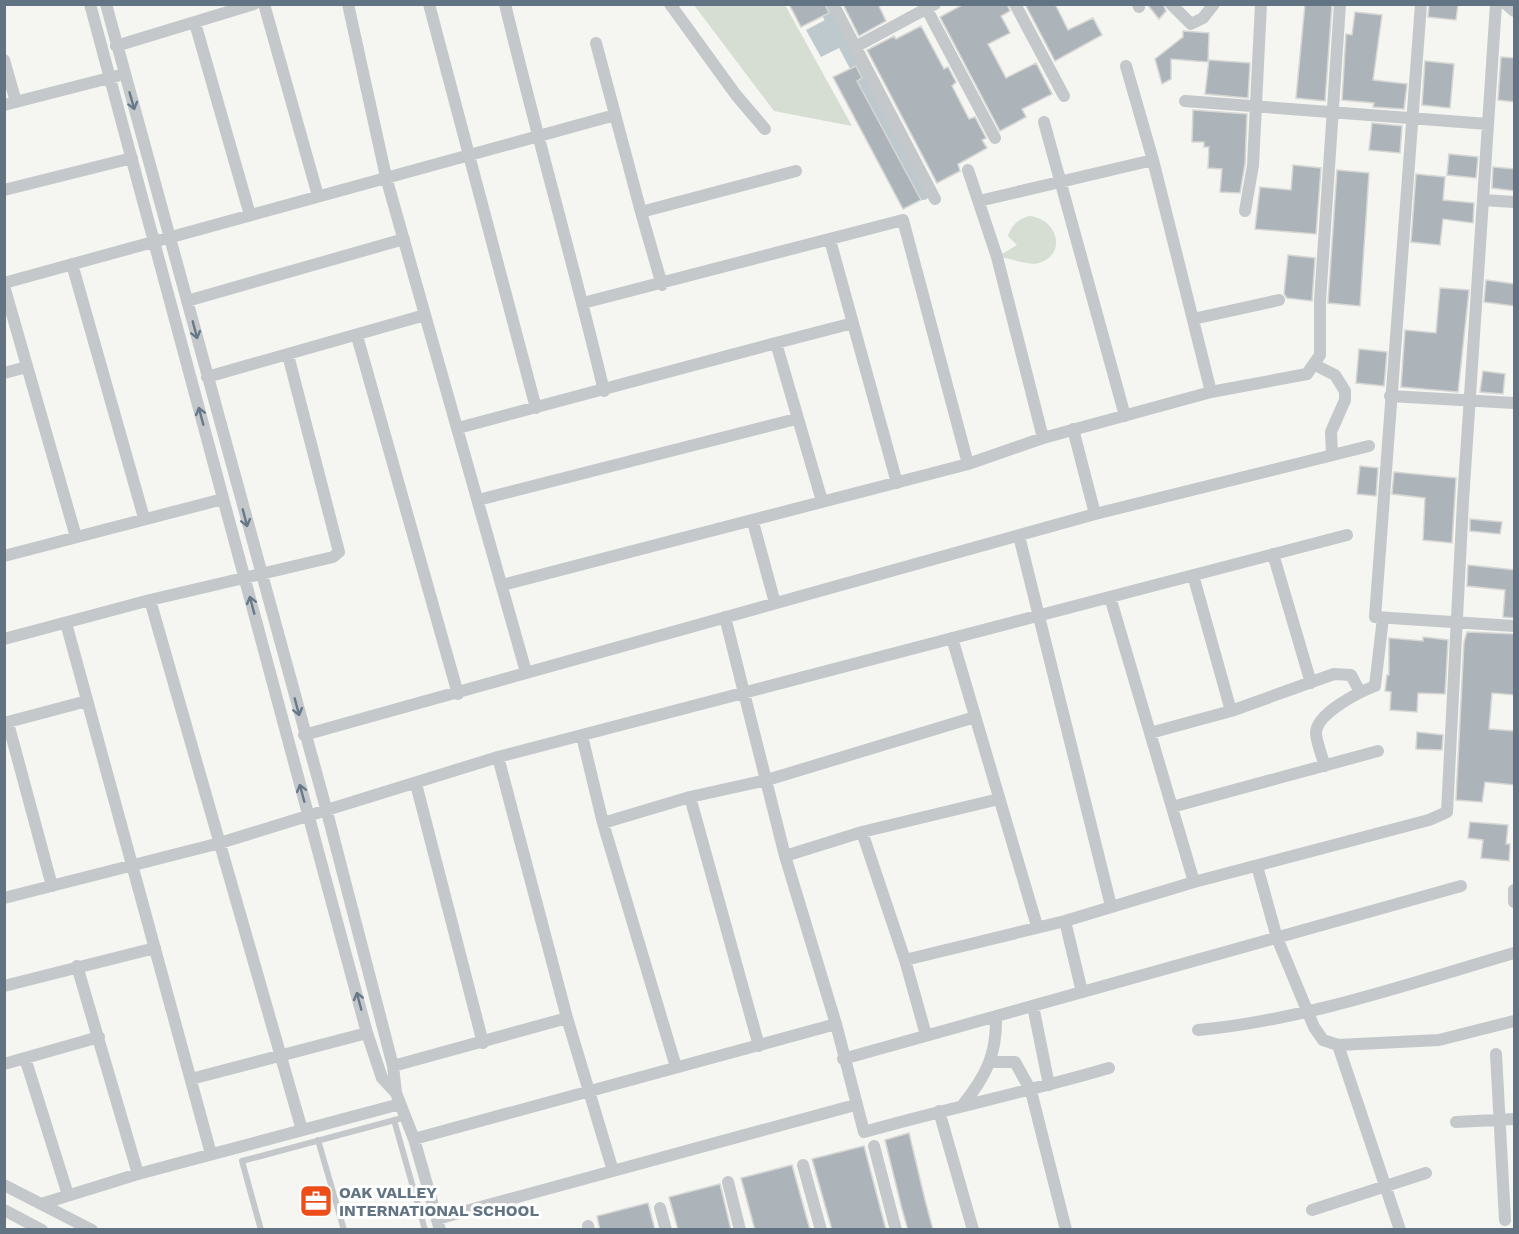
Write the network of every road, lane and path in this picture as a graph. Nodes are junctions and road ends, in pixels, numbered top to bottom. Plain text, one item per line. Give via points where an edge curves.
1 (90, 4) edge
2 (106, 4) edge
3 (254, 4) edge
4 (264, 4) edge
5 (348, 4) edge
6 (429, 4) edge
7 (505, 4) edge
8 (670, 4) edge
9 (833, 4) edge
10 (1015, 4) edge
11 (1171, 4) edge
12 (1214, 4) edge
13 (1261, 4) edge
14 (1340, 4) edge
15 (1421, 4) edge
16 (1496, 4) edge
17 (1506, 4) edge
18 (929, 6) edge
19 (1515, 11) edge
20 (195, 22) junction
21 (597, 43) dead end
22 (116, 45) junction
23 (857, 46) junction
24 (4, 60) edge
25 (1126, 66) dead end
26 (125, 74) junction
27 (109, 78) junction
28 (1064, 96) dead end
29 (1185, 101) dead end
30 (10, 103) edge
31 (1256, 105) junction
32 (1333, 114) junction
33 (615, 115) junction
34 (1411, 118) junction
35 (1044, 122) dead end
36 (1488, 124) junction
37 (765, 129) dead end
38 (536, 135) junction
39 (995, 138) dead end
40 (470, 154) junction
41 (132, 158) junction
42 (1153, 160) junction
43 (968, 170) dead end
44 (796, 171) dead end
45 (386, 177) junction
46 (1060, 182) junction
47 (4, 190) edge
48 (318, 196) junction
49 (935, 200) dead end
50 (1483, 200) junction
51 (979, 201) junction
52 (1515, 202) edge
53 (1245, 211) dead end
54 (640, 212) junction
55 (250, 215) junction
56 (170, 236) junction
57 (404, 239) junction
58 (154, 240) junction
59 (830, 240) junction
60 (72, 264) junction
61 (4, 284) edge
62 (662, 285) junction
63 (1279, 300) dead end
64 (187, 301) junction
65 (583, 303) junction
66 (425, 315) junction
67 (1193, 320) junction
68 (853, 323) junction
69 (357, 336) junction
70 (776, 343) junction
71 (288, 355) junction
72 (1315, 365) junction
73 (27, 367) junction
74 (4, 373) edge
75 (207, 377) junction
76 (604, 391) junction
77 (1211, 392) junction
78 (1390, 396) junction
79 (1470, 400) junction
80 (1515, 403) edge
81 (536, 408) junction
82 (1125, 416) junction
83 (796, 419) junction
84 (458, 428) junction
85 (1073, 429) junction
86 (1043, 438) junction
87 (1369, 446) dead end
88 (1332, 455) junction
89 (969, 464) junction
90 (897, 483) junction
91 (223, 499) junction
92 (478, 500) junction
93 (822, 501) junction
94 (1095, 514) junction
95 (144, 518) junction
96 (753, 522) junction
97 (1347, 535) dead end
98 (1019, 536) junction
99 (76, 537) junction
100 (1273, 554) junction
101 (4, 556) edge
102 (260, 574) junction
103 (1193, 575) junction
104 (244, 578) junction
105 (502, 585) junction
106 (1110, 597) junction
107 (150, 600) junction
108 (775, 603) junction
109 (1039, 615) junction
110 (725, 617) junction
111 (1383, 618) junction
112 (1457, 622) junction
113 (66, 623) junction
114 (1515, 626) edge
115 (952, 638) junction
116 (4, 639) edge
117 (526, 672) junction
118 (1311, 682) junction
119 (1360, 692) junction
120 (743, 693) junction
121 (458, 694) junction
122 (87, 701) junction
123 (1231, 711) junction
124 (975, 717) junction
125 (6, 723) edge
126 (1150, 733) junction
127 (304, 735) junction
128 (582, 736) junction
129 (1378, 751) dead end
130 (498, 758) junction
131 (1325, 765) junction
132 (767, 780) junction
133 (416, 784) junction
134 (690, 797) junction
135 (999, 799) junction
136 (1172, 807) junction
137 (327, 812) junction
138 (308, 818) junction
139 (603, 823) junction
140 (862, 832) junction
141 (220, 843) junction
142 (785, 856) junction
143 (132, 865) junction
144 (1257, 866) junction
145 (1194, 882) junction
146 (52, 886) junction
147 (1461, 886) dead end
148 (1515, 890) edge
149 (4, 898) edge
150 (1515, 902) edge
151 (1111, 906) junction
152 (1065, 921) junction
153 (1037, 926) junction
154 (1277, 938) junction
155 (155, 948) junction
156 (1515, 953) edge
157 (905, 960) junction
158 (78, 966) junction
159 (4, 986) edge
160 (1082, 992) junction
161 (1033, 1006) junction
162 (1307, 1011) junction
163 (996, 1016) junction
164 (567, 1018) junction
165 (1515, 1021) edge
166 (836, 1024) junction
167 (1198, 1030) dead end
168 (368, 1033) junction
169 (926, 1035) junction
170 (99, 1037) junction
171 (483, 1042) junction
172 (1338, 1045) junction
173 (759, 1046) junction
174 (1496, 1054) dead end
175 (281, 1055) junction
176 (26, 1058) junction
177 (843, 1059) junction
178 (992, 1062) junction
179 (4, 1064) edge
180 (393, 1066) junction
181 (676, 1067) junction
182 (1109, 1068) dead end
183 (191, 1079) junction
184 (1049, 1086) junction
185 (1031, 1091) junction
186 (588, 1093) junction
187 (398, 1099) junction
188 (855, 1105) junction
189 (962, 1106) junction
190 (939, 1111) junction
191 (400, 1118) junction
192 (1515, 1119) edge
193 (1502, 1120) junction
194 (1456, 1122) dead end
195 (302, 1130) junction
196 (414, 1139) junction
197 (318, 1140) junction
198 (874, 1146) dead end
199 (211, 1154) junction
200 (803, 1165) dead end
201 (613, 1171) junction
202 (1426, 1173) dead end
203 (138, 1174) junction
204 (728, 1182) dead end
205 (4, 1185) edge
206 (1385, 1186) junction
207 (19, 1195) junction
208 (68, 1195) junction
209 (41, 1204) junction
210 (5, 1207) edge
211 (660, 1208) dead end
212 (1312, 1210) dead end
213 (1504, 1221) dead end
214 (439, 1224) edge
215 (42, 1230) edge
216 (92, 1230) edge
217 (261, 1230) edge
218 (344, 1230) edge
219 (424, 1230) edge
220 (666, 1230) edge
221 (740, 1230) edge
222 (821, 1230) edge
223 (896, 1230) edge
224 (973, 1230) edge
225 (1066, 1230) edge
226 (1400, 1230) edge

1 - 27 street
2 - 22 street
3 - 20 street
4 - 48 street
5 - 45 street
6 - 40 street
7 - 38 street
8 - 37 street
9 - 23 street
10 - 28 street
11 - 12 street via 1191,24 1203,18
13 - 31 street
14 - 32 street
15 - 34 street
16 - 36 street
17 - 19 street
18 - 23 street
18 - 39 street
20 - 22 street
20 - 55 street
21 - 33 street
22 - 26 street
23 - 49 street
24 - 30 street
25 - 42 street
26 - 27 street
26 -> 56 street
27 - 30 street
27 - 41 street
29 - 31 street
31 - 32 street
31 - 53 street via 1253,165
32 - 34 street
32 - 72 street via 1320,355
33 - 38 street
33 - 54 street
34 - 36 street
34 - 78 street
35 - 46 street
36 - 50 street
38 - 40 street
38 - 65 street
40 - 45 street
40 - 81 street
41 - 47 street
41 - 58 street
42 - 46 street
42 - 67 street
43 - 51 street
44 - 54 street
45 - 48 street
45 - 57 street
46 - 51 street
46 - 82 street
48 - 55 street
50 - 52 street
50 - 79 street
51 - 86 street via 998,257
54 - 62 street
55 - 56 street
56 - 58 street
56 - 64 street
57 - 64 street
57 - 66 street
58 - 60 street
91 -> 58 street
59 - 62 street
59 - 68 street
59 - 89 street via 903,220
60 - 61 street
60 - 95 street
61 - 73 street
62 - 65 street
63 - 67 street
64 -> 75 street
65 - 76 street
66 - 69 street
66 - 84 street
67 - 77 street
68 - 70 street
68 - 90 street
69 - 71 street
69 - 121 street
70 - 76 street
70 - 83 street
71 - 75 street
71 - 102 street via 339,552 333,557
72 - 77 street via 1307,374
72 - 88 street via 1335,375 1345,391 1331,432
73 - 74 street
73 - 99 street
75 -> 102 street
76 - 81 street
77 - 82 street
78 - 79 street
78 - 111 street via 1375,617
79 - 80 street
79 - 112 street
81 - 84 street
82 - 85 street
83 - 92 street
83 - 93 street
84 - 92 street
85 - 86 street
85 - 94 street
86 - 89 street
87 - 88 street
88 - 94 street
89 - 90 street
90 - 93 street
91 - 95 street
91 - 104 street
92 - 105 street
93 - 96 street
94 - 98 street
95 - 99 street
96 - 105 street
96 - 108 street
97 - 100 street
98 - 108 street
98 - 109 street
99 - 101 street
100 - 103 street
100 - 118 street
102 - 104 street
102 -> 127 street
103 - 106 street
103 - 123 street
104 - 107 street
138 -> 104 street
105 - 117 street
106 - 109 street
106 - 126 street
107 - 113 street
107 - 141 street
108 - 110 street
109 - 115 street
109 - 151 street
110 - 117 street
110 - 120 street
111 - 112 street
111 - 119 street via 1375,686
112 - 114 street
112 - 144 street via 1447,812
113 - 116 street
113 - 122 street
115 - 120 street
115 - 124 street
117 - 121 street
118 - 119 street via 1343,673 1351,675
118 - 123 street
119 - 131 street via 1317,725
120 - 128 street
120 - 132 street
121 - 127 street
122 - 125 street
122 - 143 street
123 - 126 street
124 - 132 street
124 - 135 street
125 - 146 street
126 - 136 street
127 - 137 street
128 - 130 street
128 - 139 street
129 - 131 street
130 - 133 street
130 - 164 street
131 - 136 street
132 - 134 street
132 - 142 street
133 - 137 street
133 - 171 street
134 - 139 street
134 - 173 street
135 - 140 street
135 - 153 street
136 - 145 street
137 - 138 street
137 - 180 street
138 - 141 street
168 -> 138 street
139 - 181 street
140 - 142 street
140 - 157 street
141 - 143 street
141 - 175 street
142 - 166 street
143 - 146 street
143 - 155 street
144 - 145 street
144 - 154 street
145 - 151 street
146 - 149 street
147 - 154 street
148 - 150 street
151 - 152 street
152 - 153 street
152 - 160 street
153 - 157 street
154 - 160 street
154 - 162 street
155 - 158 street
155 - 183 street
156 - 162 street
157 - 169 street
158 - 159 street
158 - 170 street
160 - 161 street
161 - 163 street
161 - 184 street
162 - 167 street
162 - 172 street via 1323,1040
163 - 169 street
163 - 178 street
164 - 171 street
164 - 186 street
165 - 172 street via 1439,1040
166 - 173 street
166 - 177 street
168 - 175 street
168 - 187 street via 382,1078
169 - 177 street
170 - 176 street
170 - 203 street
171 - 180 street
172 - 206 street
173 - 181 street
174 - 193 street
175 - 183 street
175 - 195 street
176 - 179 street
176 - 208 street
177 - 188 street
178 - 185 street via 1015,1062
178 - 189 street
180 - 187 street
181 - 186 street
182 - 184 street
183 - 199 street
184 - 185 street
185 - 189 street
185 - 225 street
186 - 196 street
186 - 201 street
187 - 191 street
187 - 195 street
188 - 190 street via 864,1132
188 - 201 street
189 - 190 street
190 - 224 street
191 - 196 street
191 - 197 lane
191 - 219 lane
192 - 193 street
193 - 194 street
193 - 213 street
195 - 199 street
196 - 214 street
197 - 217 lane via 242,1161
197 - 218 lane
198 - 223 street
199 - 203 street
200 - 222 street
201 - 214 street
202 - 206 street
203 - 208 street
204 - 221 street
205 - 207 street
206 - 212 street
206 - 226 street
207 - 209 street
207 - 210 street
208 - 209 street
209 - 216 street
210 - 215 street
211 - 220 street

